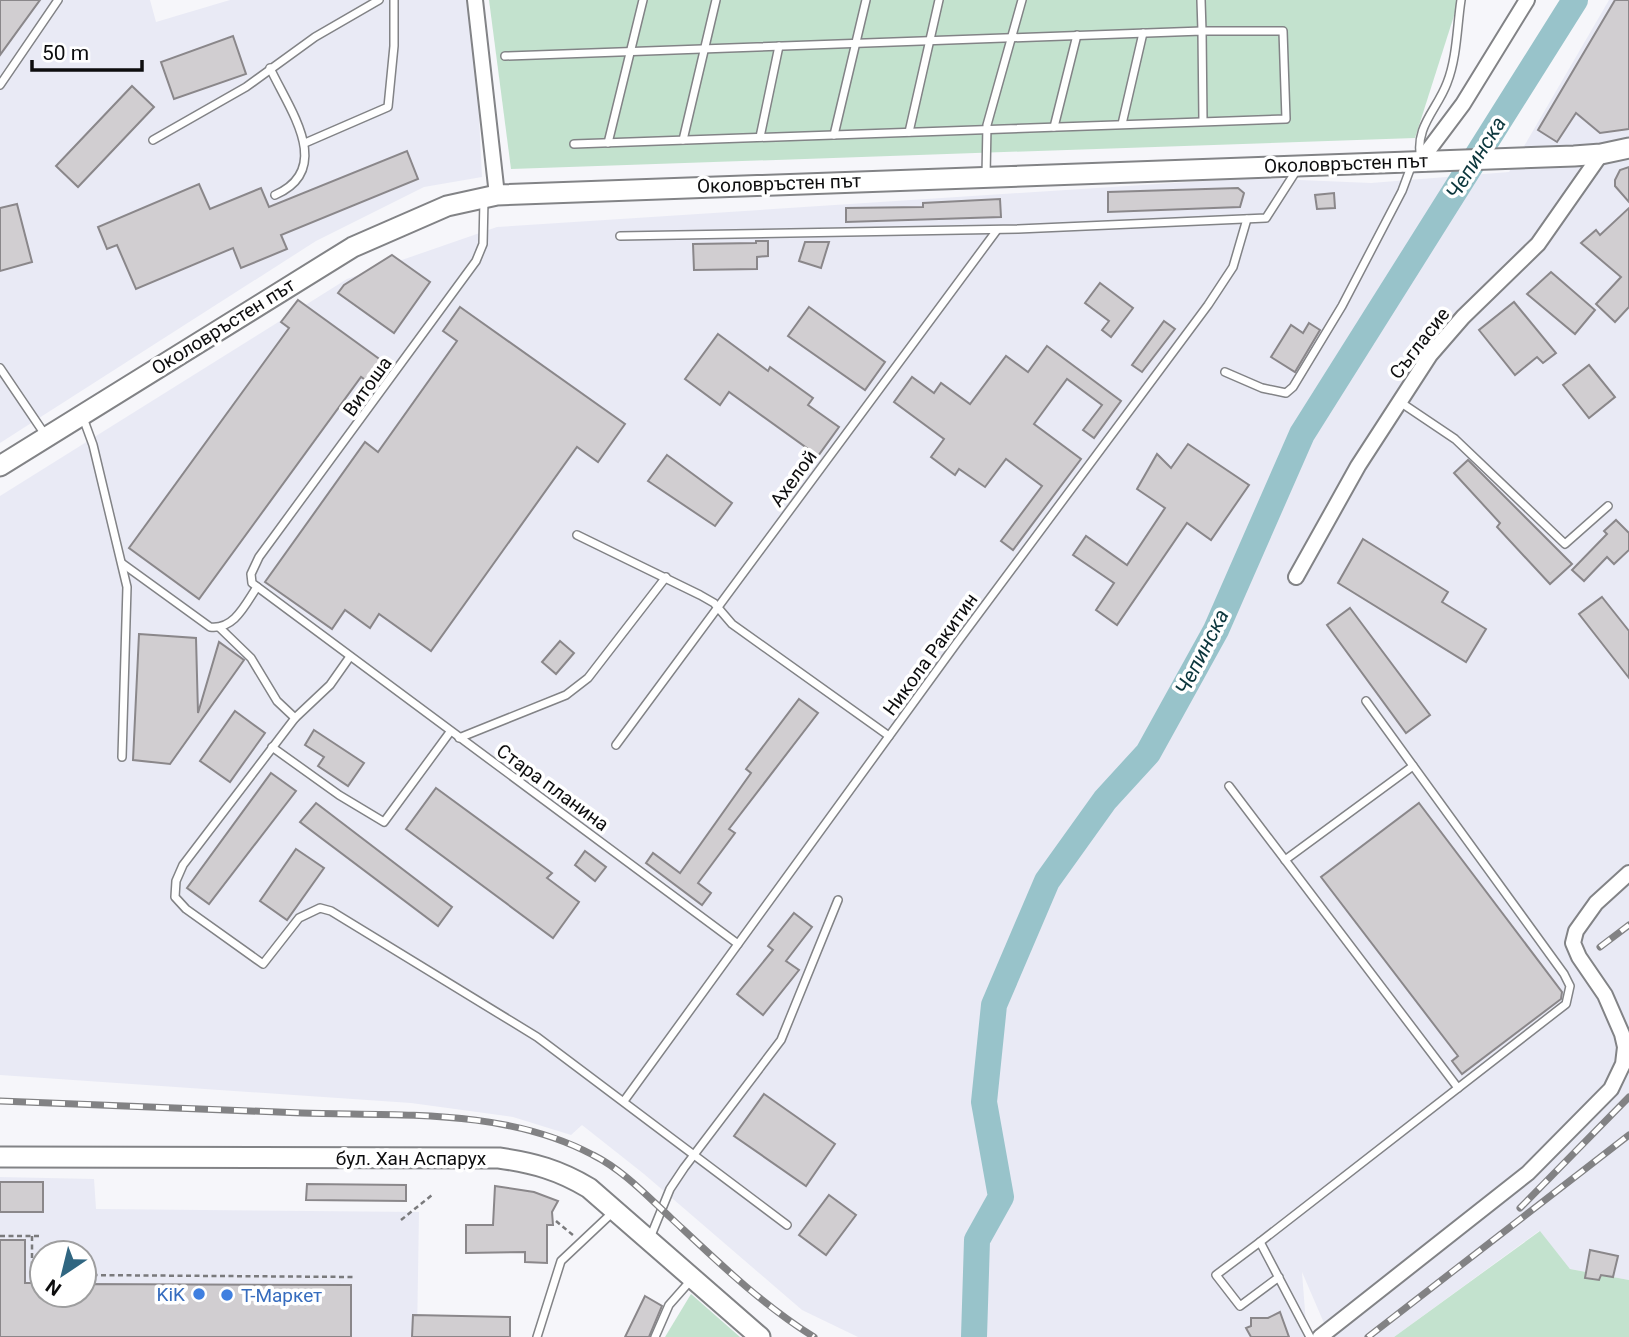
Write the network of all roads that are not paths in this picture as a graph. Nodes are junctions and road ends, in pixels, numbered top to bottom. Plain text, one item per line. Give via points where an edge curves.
1 (58, 0) edge
2 (379, 0) edge
3 (394, 0) edge
4 (475, 0) edge
5 (643, 0) edge
6 (716, 0) edge
7 (866, 0) edge
8 (939, 0) edge
9 (1021, 0) edge
10 (1201, 0) edge
11 (1461, 0) edge
12 (1527, 0) edge
13 (1202, 31) junction
14 (1143, 33) junction
15 (1077, 35) junction
16 (1009, 38) junction
17 (930, 41) junction
18 (855, 44) junction
19 (779, 46) junction
20 (705, 49) junction
21 (629, 52) junction
22 (505, 56) dead end
23 (270, 68) junction
24 (0, 85) edge
25 (1203, 121) junction
26 (1122, 124) junction
27 (1054, 127) junction
28 (987, 129) junction
29 (909, 132) junction
30 (834, 135) junction
31 (760, 137) junction
32 (153, 140) dead end
33 (683, 140) junction
34 (304, 143) junction
35 (608, 143) junction
36 (574, 144) dead end
37 (1629, 149) edge
38 (1601, 155) junction
39 (1424, 160) junction
40 (1301, 164) junction
41 (986, 176) junction
42 (275, 195) dead end
43 (490, 197) junction
44 (1247, 219) junction
45 (997, 230) junction
46 (620, 236) dead end
47 (0, 368) edge
48 (1225, 372) dead end
49 (1399, 401) junction
50 (82, 415) junction
51 (46, 437) junction
52 (0, 466) edge
53 (1608, 506) dead end
54 (577, 535) dead end
55 (123, 565) junction
56 (666, 577) junction
57 (1296, 577) dead end
58 (255, 585) junction
59 (719, 609) junction
60 (220, 628) junction
61 (349, 658) junction
62 (1366, 701) dead end
63 (295, 718) junction
64 (450, 732) junction
65 (889, 736) junction
66 (459, 738) junction
67 (616, 745) dead end
68 (272, 747) junction
69 (122, 757) dead end
70 (1413, 766) junction
71 (1229, 786) dead end
72 (1285, 860) junction
73 (1629, 873) edge
74 (838, 900) dead end
75 (738, 944) junction
76 (1626, 1062) edge
77 (1458, 1088) junction
78 (624, 1101) junction
79 (694, 1155) junction
80 (0, 1157) edge
81 (615, 1210) junction
82 (787, 1225) dead end
83 (650, 1239) junction
84 (1260, 1242) junction
85 (1279, 1277) junction
86 (692, 1278) junction
87 (537, 1337) edge
88 (655, 1337) edge
89 (760, 1337) edge
90 (1310, 1337) edge
91 (1320, 1337) edge

1 - 24 lane
2 - 23 lane
3 - 34 lane via 388,107
4 - 43 street
5 - 21 lane
6 - 20 lane
7 - 18 lane
8 - 17 lane
9 - 16 lane
10 - 13 lane
11 - 39 lane via 1448,81 1418,145
12 - 39 street
13 - 14 lane
13 - 25 lane
13 - 25 lane via 1283,31 1286,119
14 - 15 lane
14 - 26 lane
15 - 16 lane
15 - 27 lane
16 - 17 lane
16 - 28 lane
17 - 18 lane
17 - 29 lane
18 - 19 lane
18 - 30 lane
19 - 20 lane
19 - 31 lane
20 - 21 lane
20 - 33 lane
21 - 22 lane
21 - 35 lane
23 - 32 lane via 246,87
23 - 34 lane
25 - 26 lane
26 - 27 lane
27 - 28 lane
28 - 29 lane
28 - 41 lane
29 - 30 lane
30 - 31 lane
31 - 33 lane
33 - 35 lane
34 - 42 lane via 306,164 301,178
35 - 36 lane
37 - 38 street, Околовръстен път
38 - 39 street, Околовръстен път
38 - 49 street, Съгласие via 1546,235 1463,317
39 - 40 street, Околовръстен път
39 - 48 lane via 1402,191 1299,378 1286,393
40 - 41 street, Околовръстен път
40 - 44 lane via 1266,218
41 - 43 street, Околовръстен път
43 - 50 street, Околовръстен път via 447,206 353,247
43 - 58 lane, Витоша via 476,261 259,557 251,574
44 - 45 lane
44 - 65 lane, Никола Ракитин via 1233,267 1208,305
45 - 46 lane
45 - 59 lane, Ахелой
47 - 51 lane
49 - 53 lane via 1455,439 1565,544
49 - 57 street, Съгласие
50 - 51 street, Околовръстен път
50 - 55 lane
51 - 52 street, Околовръстен път
54 - 56 lane
55 - 60 lane via 200,620
55 - 69 lane via 128,610
56 - 59 lane
56 - 66 lane via 588,678 566,695
58 - 60 lane, Витоша via 231,623
58 - 61 lane, Стара планина
59 - 65 lane via 732,624
59 - 67 lane, Ахелой
60 - 63 lane via 251,658 277,701
61 - 63 lane via 330,685
61 - 64 lane, Стара планина
62 - 70 lane
63 - 68 lane
64 - 66 lane, Стара планина
64 - 68 lane via 384,822
65 - 75 lane, Никола Ракитин
66 - 75 lane, Стара планина
68 - 78 lane via 183,865 175,897 186,909 263,964 299,918 320,908 331,911 537,1037
70 - 72 lane
70 - 77 lane via 1570,986 1566,1004
71 - 72 lane
72 - 77 lane
73 - 76 street via 1596,903 1573,943 1616,1016
74 - 79 lane via 781,1040
75 - 78 lane, Никола Ракитин
76 - 91 street via 1602,1099 1528,1173
77 - 84 lane
78 - 79 lane
79 - 82 lane
79 - 83 lane via 670,1189
80 - 81 street, бул. Хан Аспарух via 499,1158 563,1172
81 - 83 street, бул. Хан Аспарух
81 - 87 lane via 561,1261
83 - 86 street, бул. Хан Аспарух
84 - 85 lane
84 - 85 lane via 1216,1275 1240,1306
85 - 90 lane
86 - 88 lane via 669,1305
86 - 89 street, бул. Хан Аспарух

